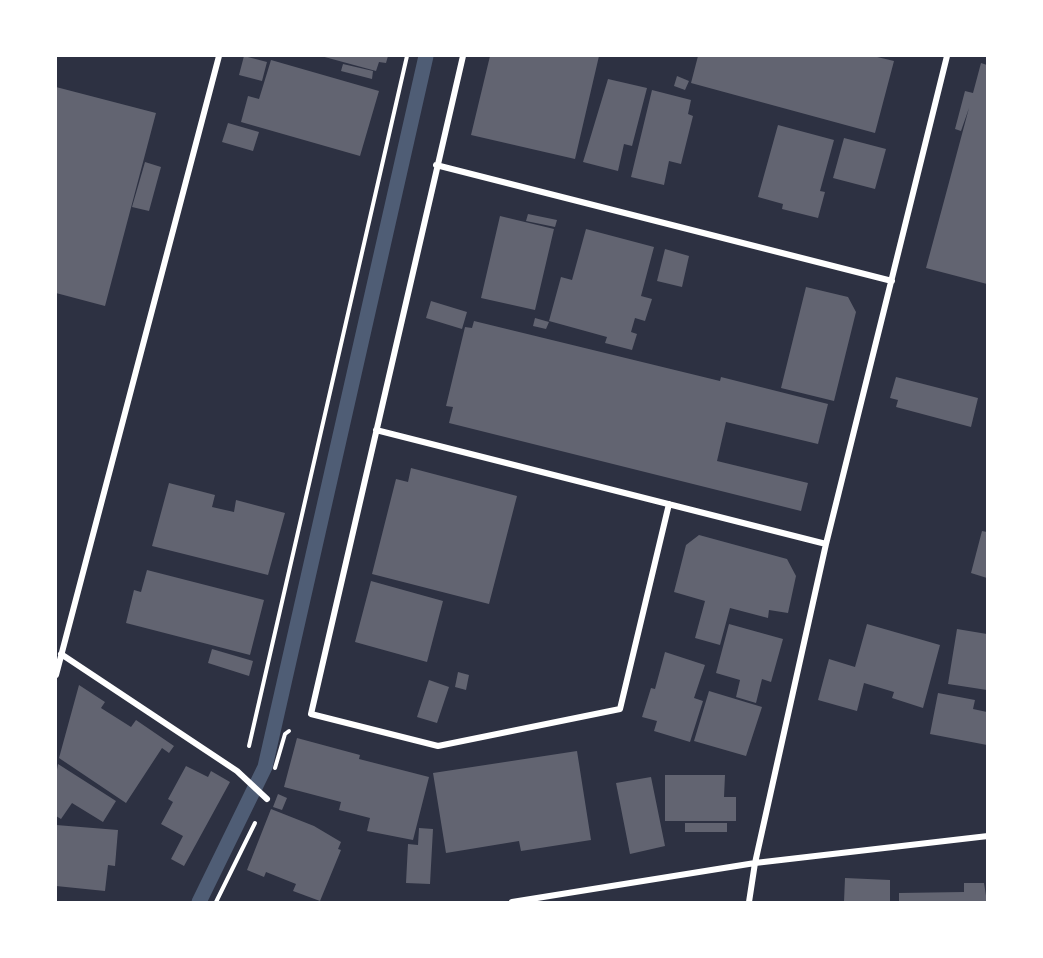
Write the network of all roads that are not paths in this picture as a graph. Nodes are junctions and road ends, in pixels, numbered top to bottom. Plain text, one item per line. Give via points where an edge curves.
1 (219, 56) edge
2 (463, 56) edge
3 (947, 56) edge
4 (436, 165) junction
5 (892, 281) junction
6 (376, 430) junction
7 (669, 504) junction
8 (826, 544) junction
9 (61, 654) junction
10 (56, 675) edge
11 (265, 798) dead end
12 (987, 836) edge
13 (755, 863) junction
14 (512, 903) edge
15 (749, 903) edge

1 - 9 street
2 - 4 street
3 - 5 street
4 - 5 street
4 - 6 street
5 - 8 street
6 - 7 street
6 - 7 street via 311,714 438,746 620,709
7 - 8 street
8 - 13 street
9 - 10 street
9 - 11 street via 238,772
12 - 13 street
13 - 14 street
13 - 15 street

